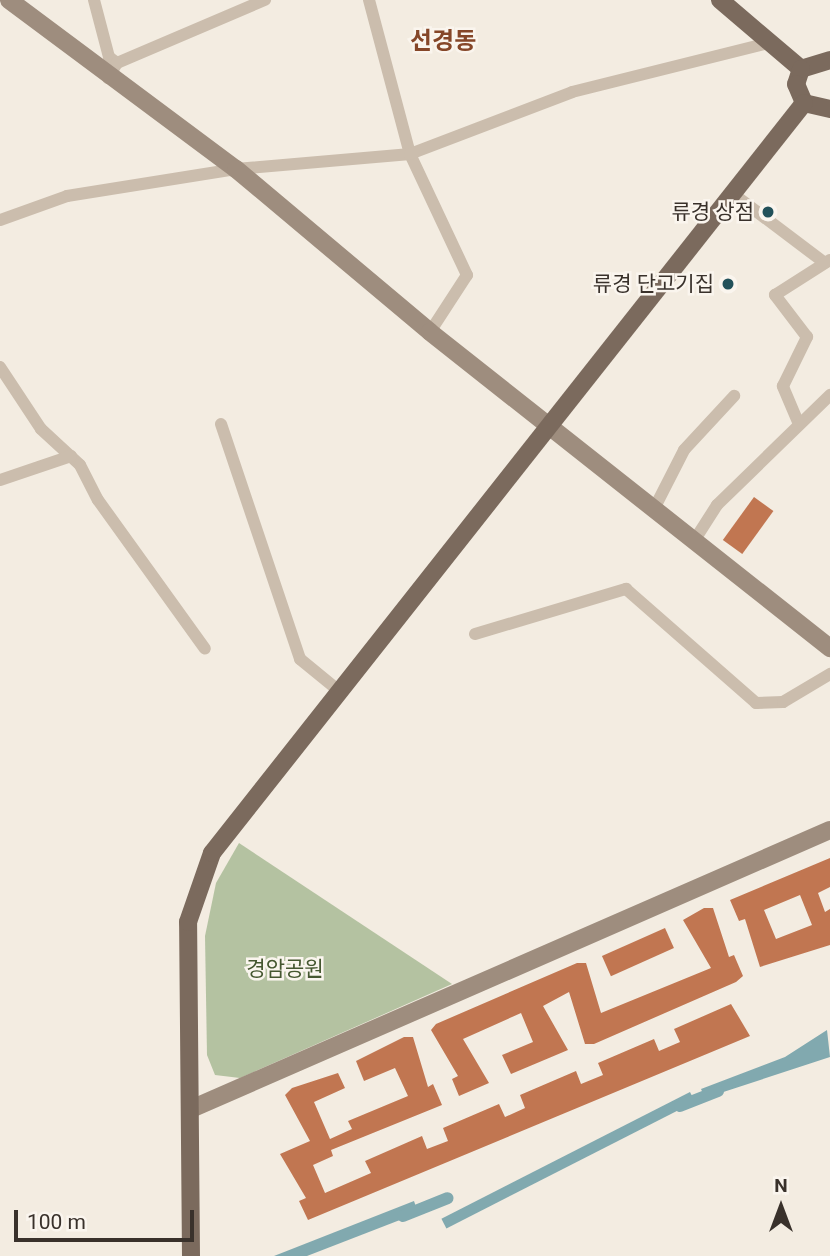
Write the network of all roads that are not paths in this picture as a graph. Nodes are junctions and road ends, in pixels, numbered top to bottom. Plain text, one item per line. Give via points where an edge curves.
1 (9, 0) edge
2 (94, 0) edge
3 (265, 0) edge
4 (369, 0) edge
5 (720, 0) edge
6 (773, 42) junction
7 (830, 60) edge
8 (801, 69) junction
9 (113, 70) junction
10 (804, 103) junction
11 (830, 109) edge
12 (411, 154) junction
13 (236, 169) junction
14 (732, 193) junction
15 (0, 220) edge
16 (828, 262) edge
17 (429, 332) junction
18 (0, 367) edge
19 (830, 395) edge
20 (734, 396) dead end
21 (798, 422) junction
22 (221, 424) dead end
23 (548, 426) junction
24 (71, 456) junction
25 (0, 480) edge
26 (654, 509) junction
27 (694, 541) junction
28 (475, 634) dead end
29 (830, 648) edge
30 (205, 649) dead end
31 (830, 674) edge
32 (339, 691) junction
33 (830, 830) edge
34 (191, 1109) junction
35 (191, 1256) edge

1 - 9 street
2 - 9 street
3 - 9 street
4 - 12 street
5 - 6 main road
6 - 8 main road
6 - 12 street via 572,92
7 - 8 main road
8 - 10 main road via 796,84
9 - 13 street
10 - 11 main road
10 - 14 main road
12 - 13 street
12 - 17 street via 467,275
13 - 15 street via 67,196
13 - 17 street
14 - 16 street
14 - 23 main road
16 - 21 street via 775,295 807,337 783,386
17 - 23 street
18 - 24 street via 41,429
19 - 21 street
20 - 26 street via 684,450
21 - 27 street via 716,505
22 - 32 street via 300,659
23 - 26 street
23 - 32 main road
24 - 25 street
24 - 30 street
26 - 27 street
27 - 29 street
28 - 31 street via 626,589 756,703 783,702
32 - 34 main road via 212,853 197,886 188,922
33 - 34 street
34 - 35 main road

